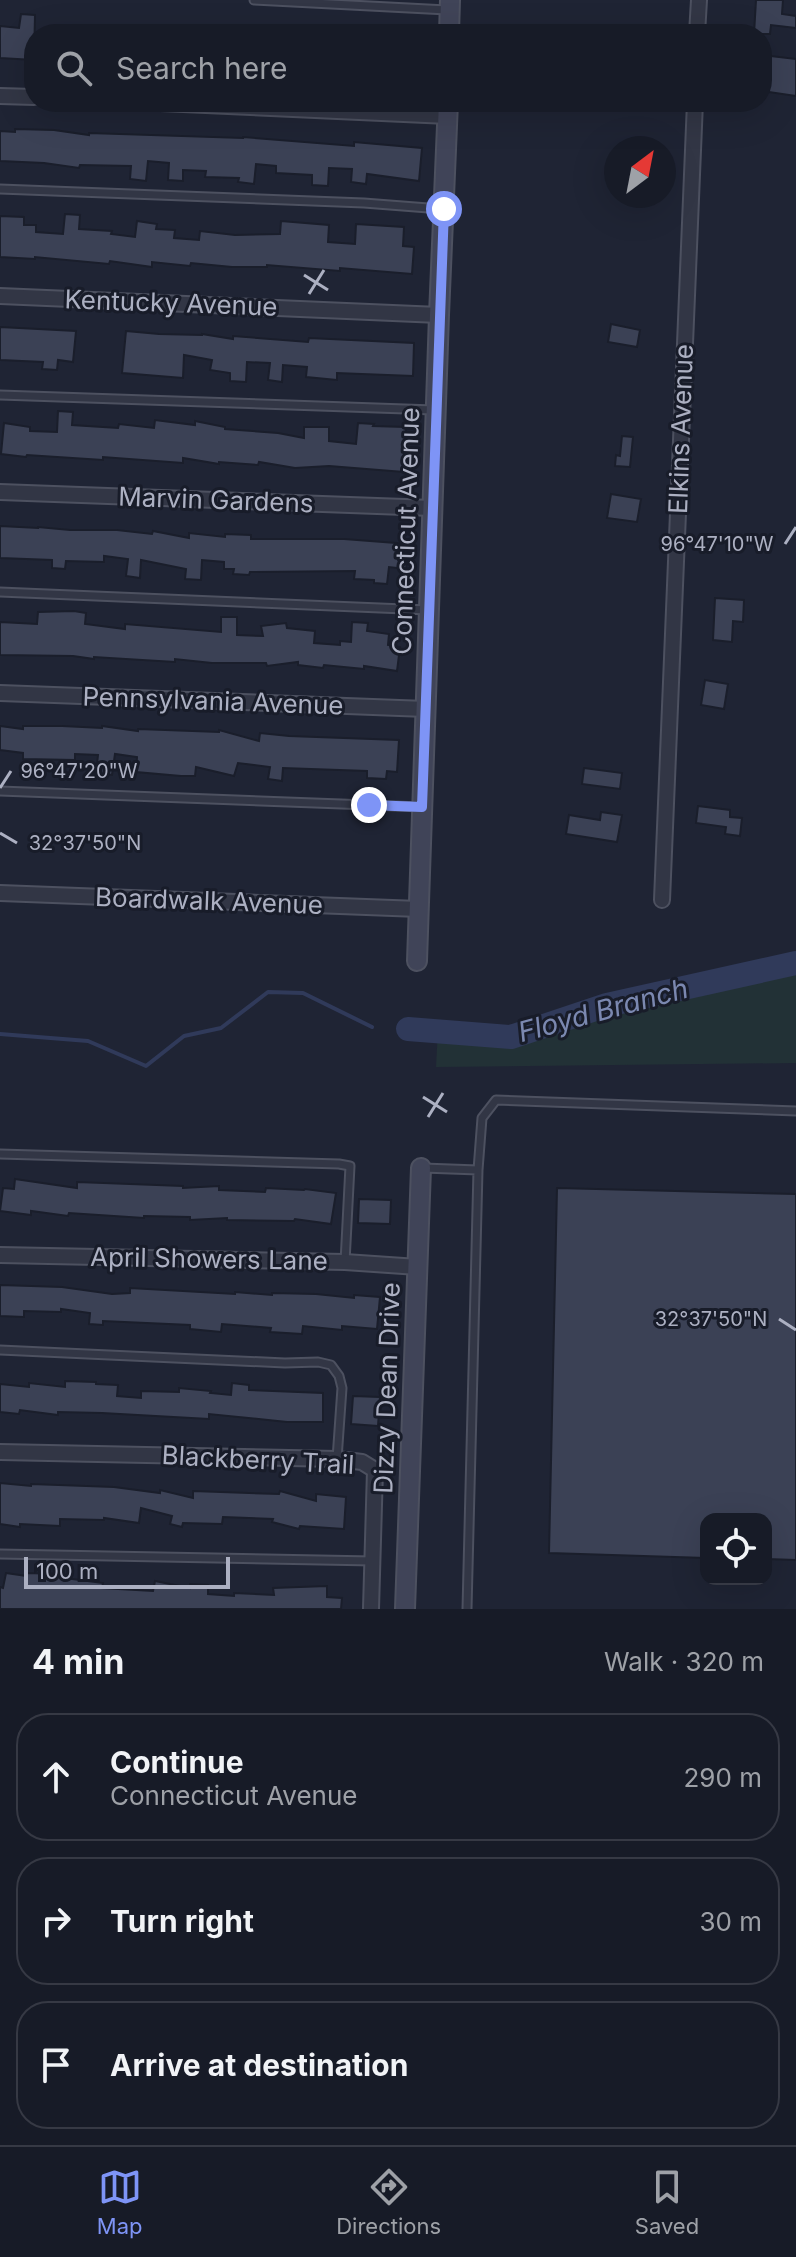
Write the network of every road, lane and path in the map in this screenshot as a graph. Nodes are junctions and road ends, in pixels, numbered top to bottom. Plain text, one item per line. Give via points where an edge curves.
1 (254, 0) edge
2 (699, 0) edge
3 (450, 5) edge
4 (698, 24) edge
5 (0, 96) edge
6 (24, 97) edge
7 (448, 112) edge
8 (695, 112) edge
9 (0, 189) edge
10 (444, 209) junction
11 (0, 296) edge
12 (439, 315) junction
13 (0, 395) edge
14 (435, 411) junction
15 (0, 492) edge
16 (432, 508) junction
17 (0, 592) edge
18 (430, 610) junction
19 (0, 693) edge
20 (426, 709) junction
21 (0, 791) edge
22 (422, 807) junction
23 (0, 893) edge
24 (662, 900) dead end
25 (419, 909) junction
26 (417, 961) dead end
27 (796, 1111) edge
28 (0, 1154) edge
29 (421, 1168) joint
30 (478, 1170) junction
31 (0, 1255) edge
32 (345, 1262) junction
33 (418, 1267) junction
34 (0, 1350) edge
35 (0, 1452) edge
36 (337, 1459) junction
37 (0, 1554) edge
38 (373, 1561) junction
39 (371, 1609) edge
40 (405, 1609) edge
41 (467, 1609) edge

1 - 3 lane
2 - 4 street
5 - 6 street
7 - 10 street, Connecticut Avenue
8 - 24 street, Elkins Avenue
9 - 10 lane
10 - 12 street, Connecticut Avenue
11 - 12 street, Kentucky Avenue
12 - 14 street, Connecticut Avenue
13 - 14 lane
14 - 16 street, Connecticut Avenue
15 - 16 street, Marvin Gardens
16 - 18 street, Connecticut Avenue
17 - 18 lane
18 - 20 street, Connecticut Avenue
19 - 20 street, Pennsylvania Avenue
20 - 22 street, Connecticut Avenue
21 - 22 lane
22 - 25 street, Connecticut Avenue
23 - 25 street, Boardwalk Avenue
25 - 26 street, Connecticut Avenue
27 - 30 lane via 496,1100 482,1118
28 - 32 lane via 350,1166
29 - 30 lane
29 - 33 street, Dizzy Dean Drive
30 - 41 lane
31 - 32 street, April Showers Lane
32 - 33 street, April Showers Lane
33 - 40 street, Dizzy Dean Drive
34 - 36 lane via 331,1365 342,1388
35 - 36 street, Blackberry Trail
36 - 38 street, Blackberry Trail via 362,1462 375,1470
37 - 38 lane
38 - 39 street, Blackberry Trail

